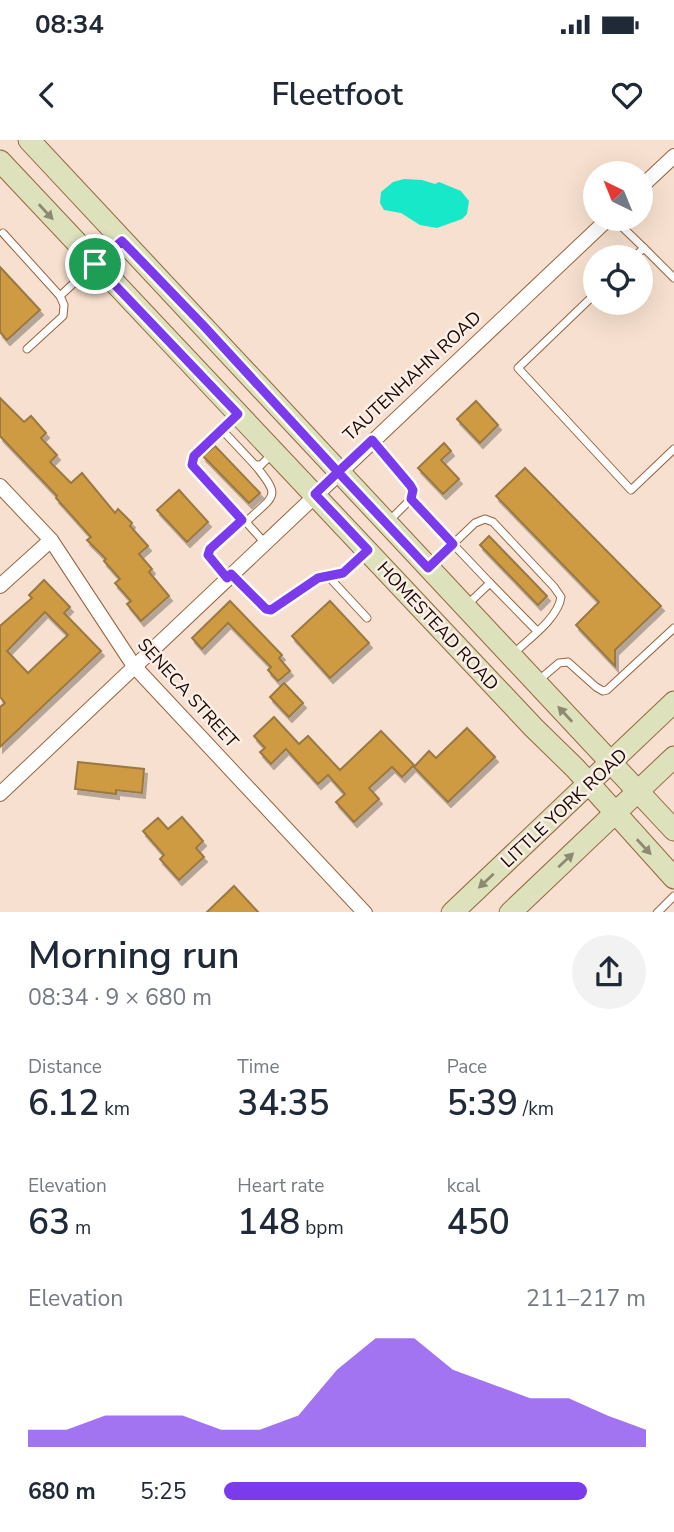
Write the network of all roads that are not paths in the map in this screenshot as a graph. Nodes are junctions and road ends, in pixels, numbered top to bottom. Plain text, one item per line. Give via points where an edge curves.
1 (29, 140) edge
2 (674, 156) edge
3 (0, 162) edge
4 (653, 176) edge
5 (594, 231) edge
6 (626, 231) edge
7 (3, 233) dead end
8 (122, 241) junction
9 (641, 245) edge
10 (653, 257) edge
11 (95, 264) junction
12 (674, 278) edge
13 (60, 296) junction
14 (583, 306) edge
15 (27, 349) dead end
16 (231, 422) junction
17 (372, 440) junction
18 (674, 449) edge
19 (274, 452) junction
20 (255, 465) junction
21 (338, 472) junction
22 (0, 486) edge
23 (315, 494) junction
24 (411, 499) junction
25 (244, 521) junction
26 (387, 524) junction
27 (51, 540) junction
28 (264, 542) junction
29 (453, 544) junction
30 (368, 550) junction
31 (428, 568) junction
32 (327, 575) junction
33 (229, 576) junction
34 (490, 583) junction
35 (0, 586) edge
36 (465, 607) junction
37 (367, 618) dead end
38 (674, 628) edge
39 (537, 631) junction
40 (511, 656) junction
41 (134, 666) junction
42 (536, 683) junction
43 (674, 702) edge
44 (674, 757) edge
45 (611, 763) junction
46 (589, 784) junction
47 (638, 792) junction
48 (0, 794) edge
49 (615, 816) junction
50 (674, 830) edge
51 (674, 878) edge
52 (674, 896) edge
53 (517, 910) edge
54 (365, 912) edge
55 (452, 912) edge
56 (657, 912) edge

1 - 8 main road, HOMESTEAD ROAD
2 - 4 street
3 -> 11 main road, HOMESTEAD ROAD
5 - 17 street, TAUTENHAHN ROAD
6 - 9 lane
7 - 13 lane
8 - 11 main road
8 - 21 main road, HOMESTEAD ROAD
10 - 12 lane
11 - 13 lane
11 - 16 main road, HOMESTEAD ROAD
13 - 15 lane via 63,316
14 - 18 lane via 518,368 631,490
16 - 19 main road, HOMESTEAD ROAD
16 - 20 lane
16 - 25 lane via 194,456 192,465
17 - 21 street, TAUTENHAHN ROAD
17 - 24 lane via 410,485
19 - 20 lane
19 - 23 main road, HOMESTEAD ROAD
20 - 25 lane via 273,492
21 - 23 street, TAUTENHAHN ROAD
21 - 26 main road, HOMESTEAD ROAD
22 - 27 street, SENECA STREET
23 - 28 street, TAUTENHAHN ROAD
23 - 30 main road, HOMESTEAD ROAD
24 - 26 lane
24 - 29 lane
25 - 28 lane
25 - 33 lane via 210,549 210,558
26 - 31 main road, HOMESTEAD ROAD
27 - 35 street
27 - 41 street, SENECA STREET
28 - 33 street, TAUTENHAHN ROAD
29 - 31 lane
29 - 34 lane
29 - 39 lane via 475,523 493,522 561,597
30 - 32 lane via 343,573
30 - 46 main road, HOMESTEAD ROAD
31 - 36 main road, HOMESTEAD ROAD
32 - 33 lane via 271,610
32 - 37 lane
33 - 41 street, TAUTENHAHN ROAD
34 - 36 lane
34 - 39 lane
36 - 40 main road, HOMESTEAD ROAD
38 - 42 lane via 607,690 596,687 568,662 559,663
39 - 40 lane
40 - 42 main road, HOMESTEAD ROAD
41 - 48 street, TAUTENHAHN ROAD
41 - 54 street, SENECA STREET
45 -> 42 main road, HOMESTEAD ROAD
43 - 45 main road, LITTLE YORK ROAD
44 - 47 main road
45 - 46 main road, LITTLE YORK ROAD
45 - 47 main road, HOMESTEAD ROAD
46 - 49 main road, HOMESTEAD ROAD
46 -> 55 main road, LITTLE YORK ROAD
47 - 49 main road
47 - 50 main road, HOMESTEAD ROAD
49 -> 51 main road, HOMESTEAD ROAD
53 -> 49 main road
52 - 56 lane

